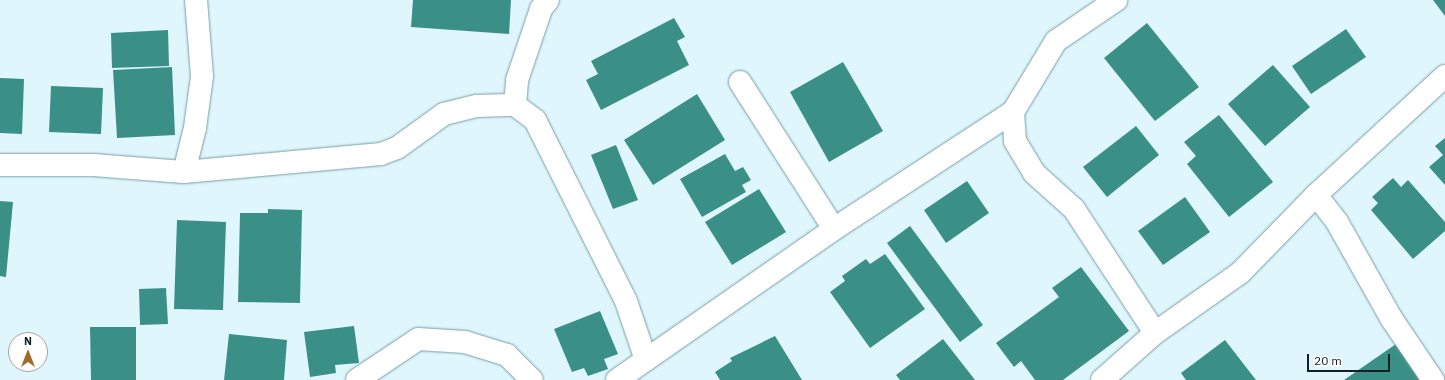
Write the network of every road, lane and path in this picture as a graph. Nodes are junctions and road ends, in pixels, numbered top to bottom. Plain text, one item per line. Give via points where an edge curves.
1 (196, 0) edge
2 (548, 0) edge
3 (1116, 0) edge
4 (1445, 76) edge
5 (740, 82) dead end
6 (515, 105) junction
7 (1013, 112) junction
8 (0, 165) edge
9 (184, 172) junction
10 (1316, 195) junction
11 (834, 229) junction
12 (1155, 332) junction
13 (646, 360) junction
14 (357, 380) edge
15 (532, 380) edge
16 (617, 380) edge
17 (1102, 380) edge
18 (1433, 380) edge

1 - 9 street via 202,76 195,128
2 - 6 street via 541,10 517,80
3 - 7 street via 1056,41
4 - 10 street
5 - 11 street
6 - 9 street via 477,106 444,114 397,148 381,154
6 - 13 street via 535,120 626,301
7 - 11 street
7 - 12 street via 1015,141 1034,173 1074,209
8 - 9 street via 94,165
10 - 12 street via 1240,273
10 - 18 street via 1337,222 1391,318
11 - 13 street
12 - 17 street
13 - 16 street
14 - 15 street via 418,339 465,342 507,355

